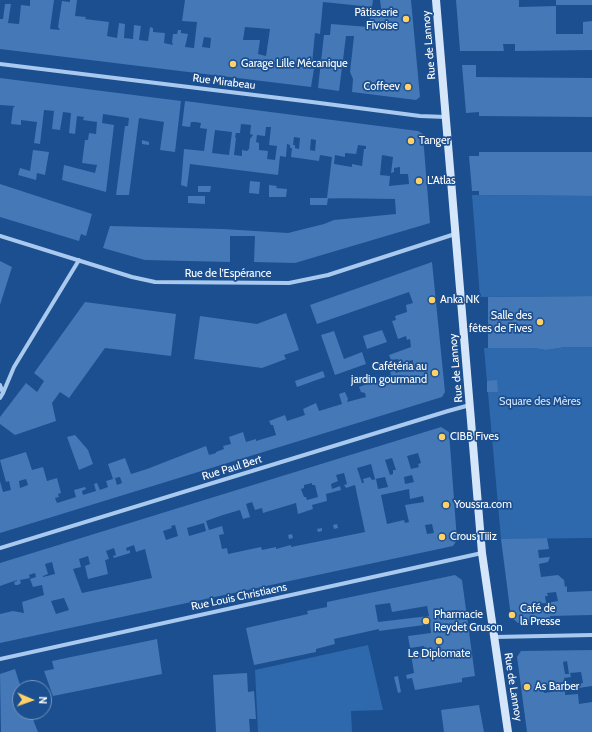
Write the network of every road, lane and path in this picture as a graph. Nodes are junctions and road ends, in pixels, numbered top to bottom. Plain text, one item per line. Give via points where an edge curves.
1 (436, 0) edge
2 (0, 64) edge
3 (446, 117) junction
4 (456, 233) junction
5 (0, 236) edge
6 (78, 260) junction
7 (0, 385) edge
8 (3, 393) junction
9 (0, 398) edge
10 (470, 405) junction
11 (0, 548) edge
12 (482, 553) junction
13 (592, 635) edge
14 (494, 637) junction
15 (0, 659) edge
16 (508, 732) edge

1 - 3 street, Rue de Lannoy
2 - 3 street, Rue Mirabeau via 420,116
3 - 4 street, Rue de Lannoy
4 - 6 street, Rue de l'Espérance via 328,275 289,283 155,282
4 - 10 street, Rue de Lannoy
5 - 6 street, Rue de l'Espérance
6 - 8 street via 14,367
7 - 8 street
8 - 9 street
10 - 11 street, Rue Paul Bert
10 - 12 street, Rue de Lannoy
12 - 14 street, Rue de Lannoy
12 - 15 street, Rue Louis Christiaens
13 - 14 street
14 - 16 street, Rue de Lannoy

